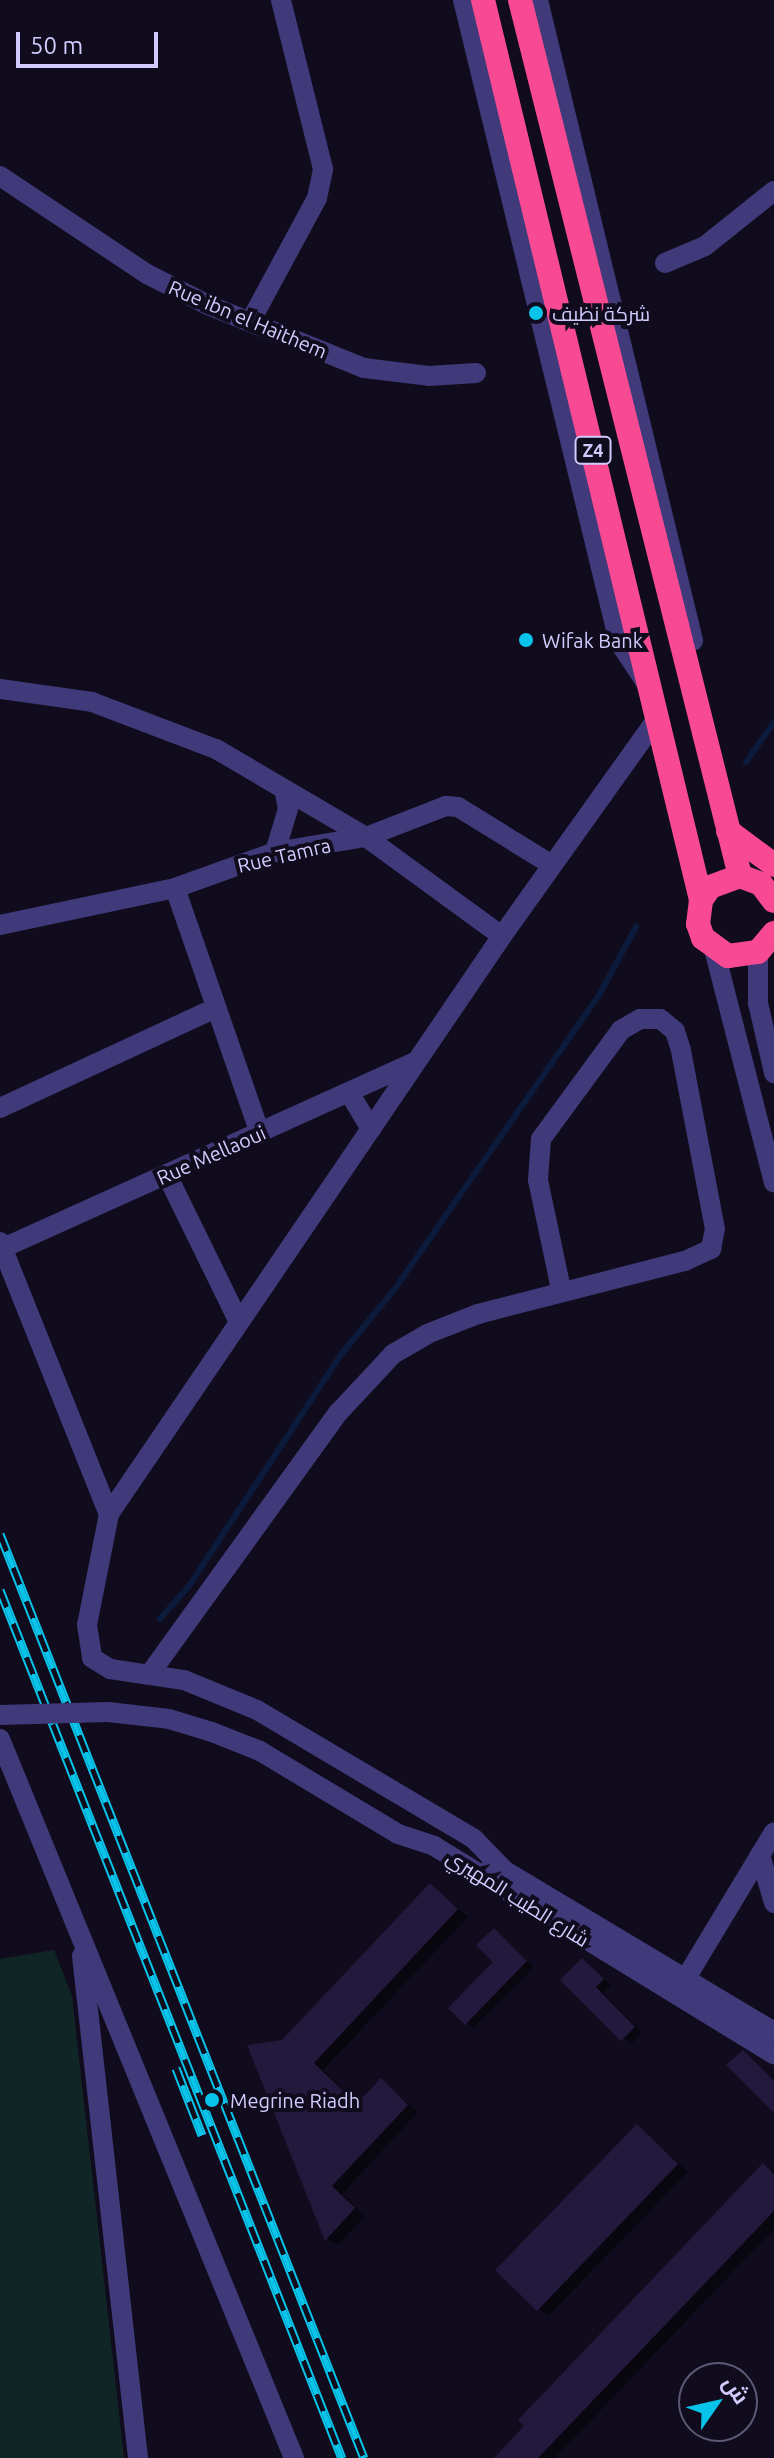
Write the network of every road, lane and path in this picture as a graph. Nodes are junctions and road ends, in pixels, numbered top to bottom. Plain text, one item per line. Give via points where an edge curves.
1 (281, 0) edge
2 (463, 0) edge
3 (483, 0) edge
4 (520, 0) edge
5 (538, 0) edge
6 (0, 176) edge
7 (774, 191) edge
8 (665, 263) dead end
9 (250, 322) junction
10 (476, 373) dead end
11 (0, 689) edge
12 (651, 690) junction
13 (658, 717) junction
14 (284, 789) junction
15 (717, 796) junction
16 (728, 831) junction
17 (366, 837) junction
18 (275, 852) junction
19 (552, 865) junction
20 (774, 865) edge
21 (740, 876) junction
22 (175, 888) junction
23 (773, 895) edge
24 (701, 900) junction
25 (0, 925) edge
26 (502, 936) junction
27 (768, 943) edge
28 (714, 949) junction
29 (213, 1009) junction
30 (418, 1060) junction
31 (774, 1073) edge
32 (350, 1094) junction
33 (0, 1108) edge
34 (371, 1129) junction
35 (260, 1134) junction
36 (167, 1175) junction
37 (774, 1182) edge
38 (1, 1245) edge
39 (561, 1289) junction
40 (239, 1322) junction
41 (109, 1514) junction
42 (149, 1675) junction
43 (0, 1715) edge
44 (0, 1739) edge
45 (10, 1782) edge
46 (774, 1832) edge
47 (434, 1846) junction
48 (760, 1855) junction
49 (504, 1870) junction
50 (774, 1903) edge
51 (79, 1932) junction
52 (686, 1978) junction
53 (774, 2032) edge
54 (774, 2054) edge
55 (138, 2458) edge
56 (294, 2458) edge

1 - 9 street via 323,169 317,198
2 - 12 street via 619,642
3 - 12 highway, Z4
4 - 15 highway, Z4
5 - 15 street via 723,765 726,787
6 - 9 street, Rue ibn el Haithem via 147,274
7 - 8 street via 705,246
9 - 10 street, Rue ibn el Haithem via 364,368 429,376
11 - 14 street via 63,695 146,719 216,749
12 - 13 highway, Z4
13 - 19 street
13 - 24 highway, Z4
14 - 17 street
14 - 18 street via 288,809
15 - 16 highway, Z4
16 - 20 highway
16 - 21 highway, Z4
17 - 18 street, Rue Tamra
17 - 19 street, Rue Tamra via 432,810 458,807
17 - 26 street
18 - 22 street, Rue Tamra
19 - 26 street
21 - 23 highway
21 - 24 highway via 717,883
22 - 25 street, Rue Tamra
22 - 29 street
24 - 28 highway via 698,924
26 - 30 street
27 - 28 highway via 743,957
27 - 31 street via 758,1003
28 - 37 street
29 - 33 street
29 - 35 street
30 - 32 street, Rue Mellaoui
30 - 34 street
32 - 34 street
32 - 35 street, Rue Mellaoui
34 - 40 street
35 - 36 street, Rue Mellaoui
36 - 38 street, Rue Mellaoui
36 - 40 street
38 - 41 street
39 - 39 street via 685,1261 714,1244 681,1050 675,1031 660,1019 640,1019 621,1030 541,1139 538,1180
39 - 42 street via 427,1334 378,1368 339,1412
40 - 41 street
41 - 42 street via 87,1649 99,1665
42 - 49 street via 216,1692 292,1729 474,1839
43 - 47 street, bridge via 108,1712 169,1719 260,1751 398,1834
44 - 45 street
45 - 51 street
46 - 48 street
47 - 49 street, شارع الطيب المهيري via 453,1842
47 - 54 street, شارع الطيب المهيري
48 - 50 street
48 - 52 street
49 - 52 street, شارع الطيب المهيري
51 - 55 street
51 - 56 street
52 - 53 street, شارع الطيب المهيري

